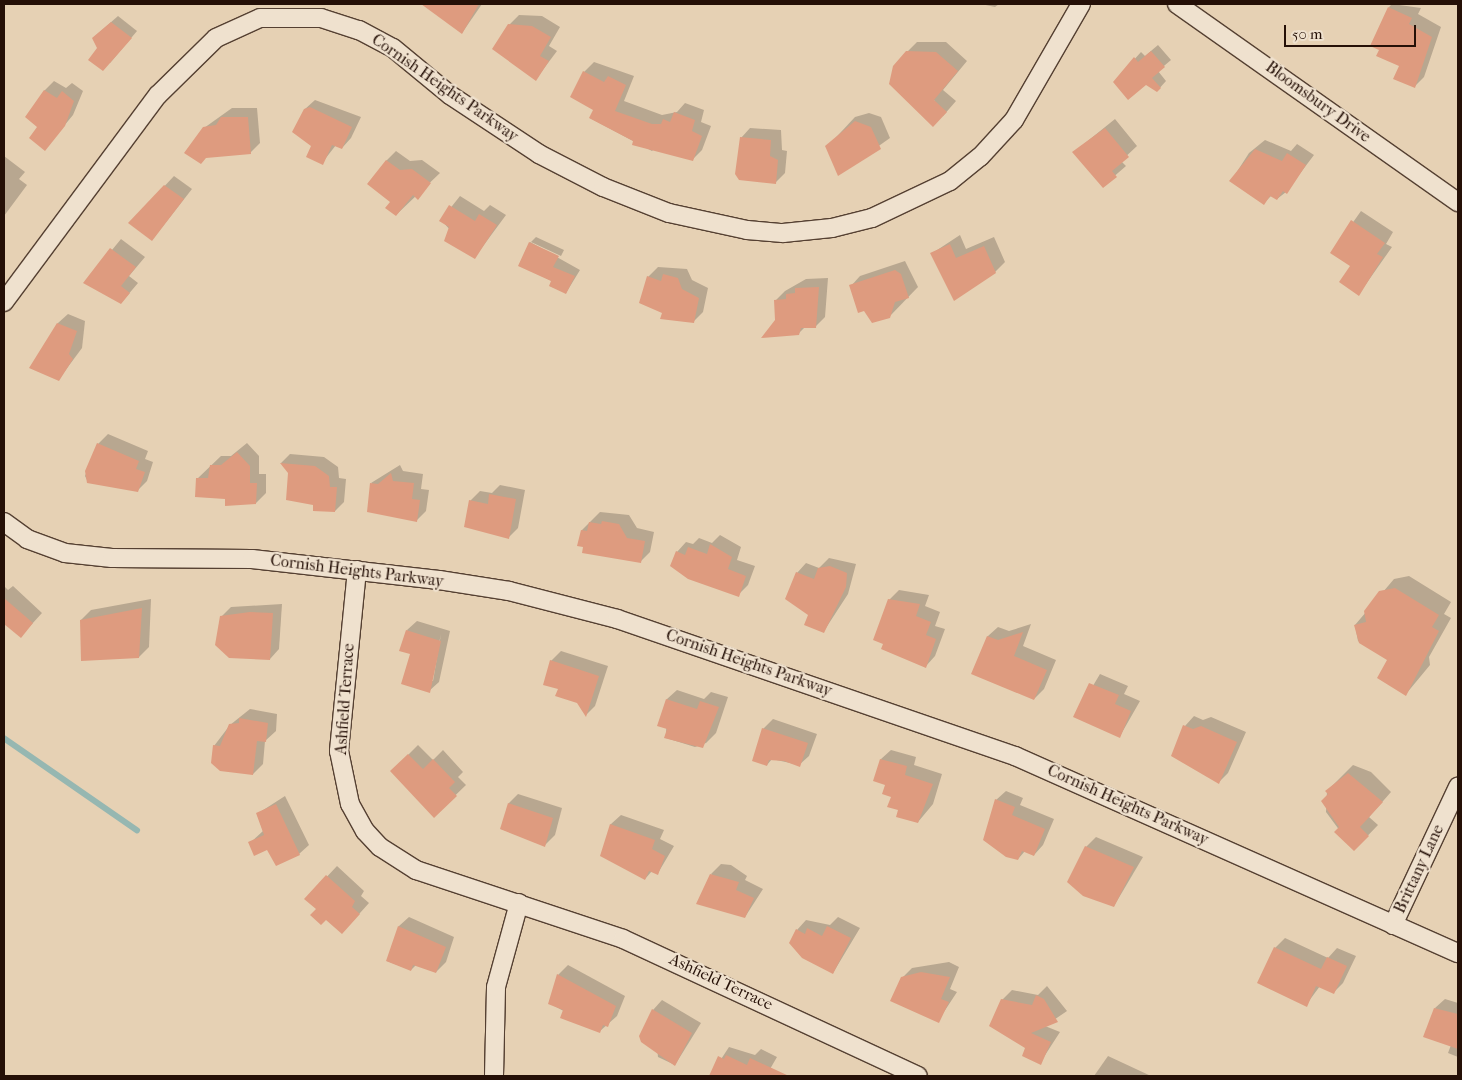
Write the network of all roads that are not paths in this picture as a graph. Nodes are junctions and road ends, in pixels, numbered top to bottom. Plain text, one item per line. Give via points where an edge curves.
1 (1081, 4) edge
2 (1177, 4) edge
3 (258, 11) edge
4 (1458, 202) edge
5 (4, 302) edge
6 (4, 522) edge
7 (357, 570) junction
8 (1458, 787) edge
9 (519, 903) junction
10 (1393, 925) junction
11 (1458, 953) edge
12 (494, 1076) edge
13 (918, 1076) edge

1 - 3 street, Cornish Heights Parkway via 1014,120 980,157 950,181 872,218 832,228 783,233 747,230 669,213 603,187 531,148 450,95 393,48 359,30 320,18
2 - 4 street, Bloomsbury Drive
3 - 5 street, Cornish Heights Parkway via 216,38 158,95
6 - 7 street, Cornish Heights Parkway via 27,539 65,553 112,558 252,559
7 - 9 street, Ashfield Terrace via 339,751 350,804 365,831 380,847 416,870
7 - 10 street, Cornish Heights Parkway via 509,591 617,619 768,667 1015,756
8 - 10 street, Brittany Lane
9 - 12 street via 496,987
9 - 13 street, Ashfield Terrace via 624,938 708,974
10 - 11 street, Cornish Heights Parkway

